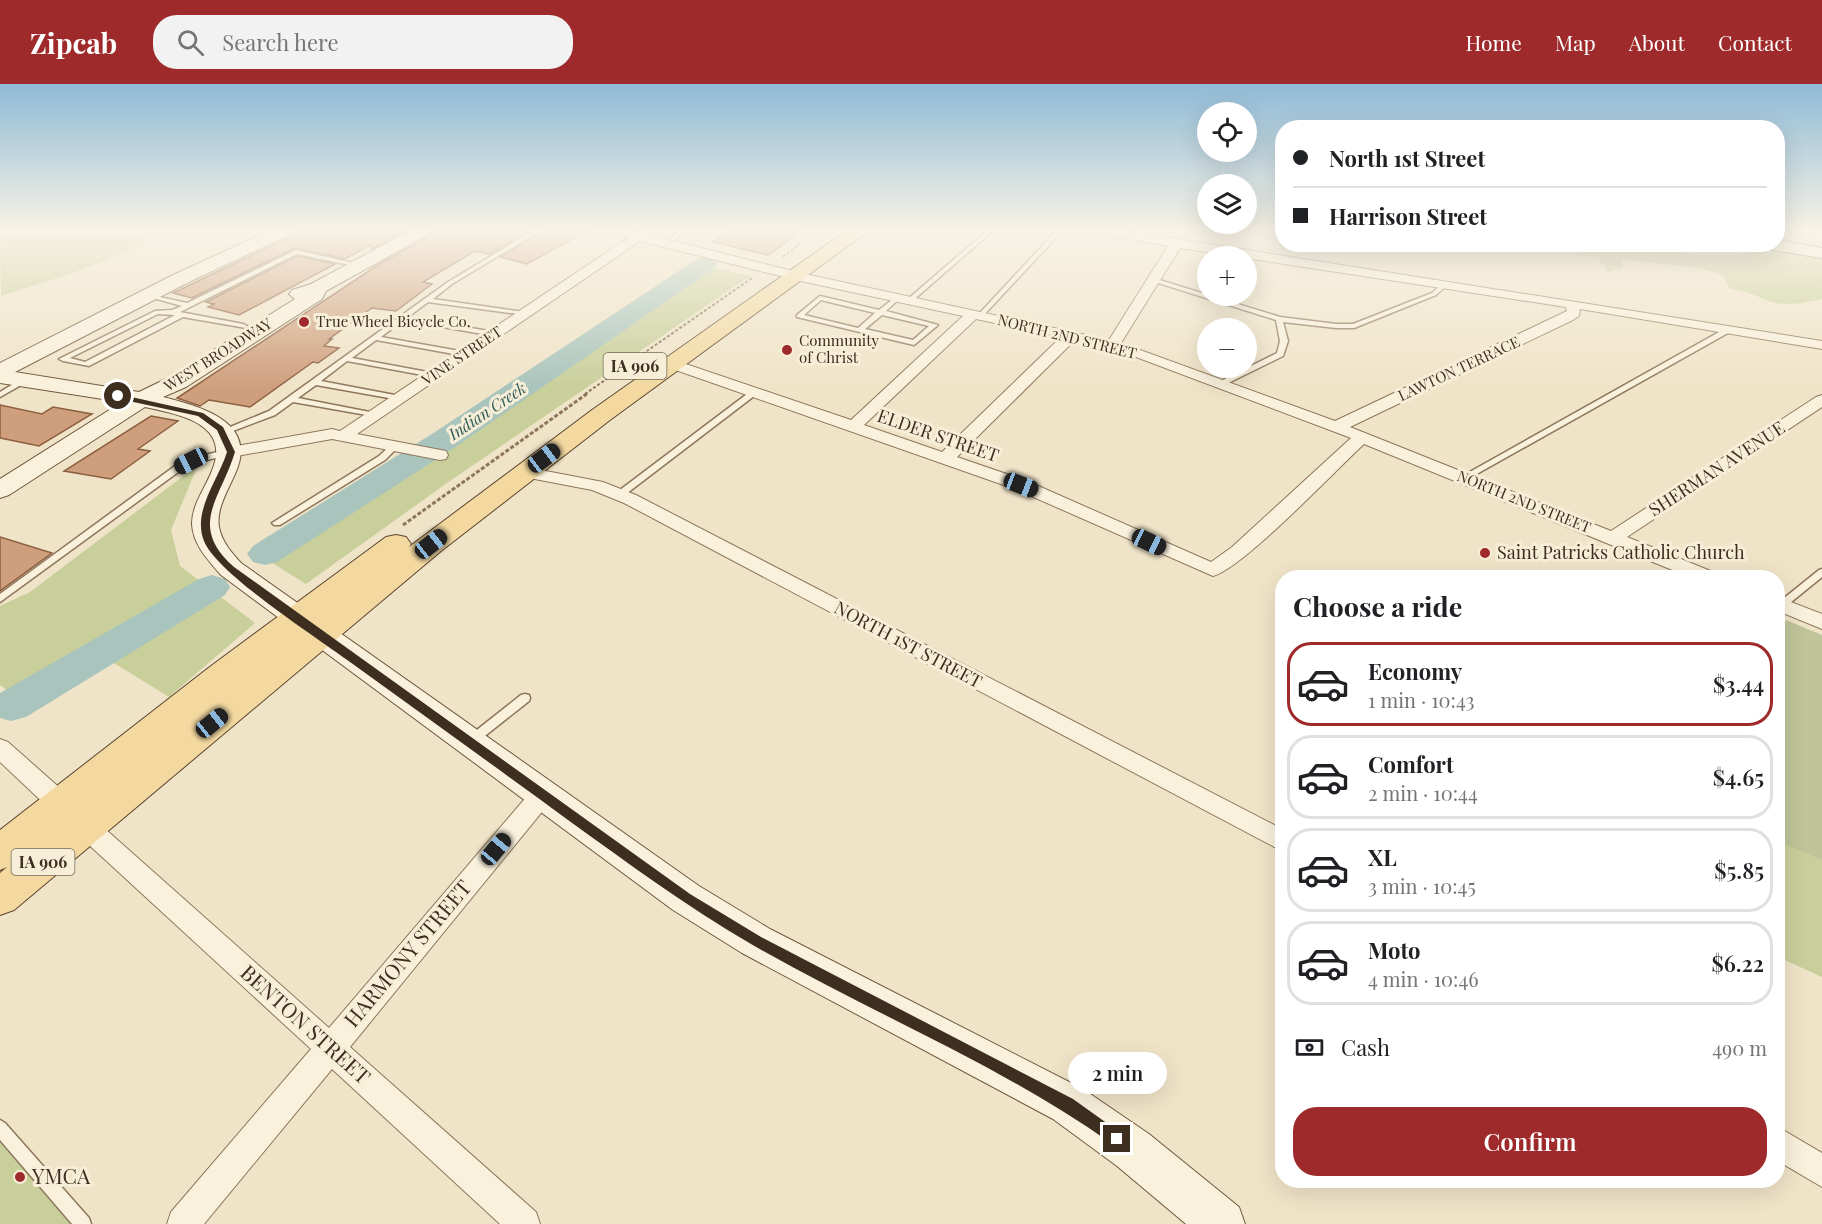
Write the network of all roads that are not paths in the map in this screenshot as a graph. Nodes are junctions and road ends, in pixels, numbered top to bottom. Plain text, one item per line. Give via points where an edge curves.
1 (175, 282) edge
2 (234, 282) edge
3 (328, 282) edge
4 (453, 282) edge
5 (571, 282) edge
6 (771, 282) edge
7 (774, 282) edge
8 (827, 282) edge
9 (925, 282) edge
10 (1009, 282) edge
11 (1153, 282) edge
12 (1161, 282) edge
13 (1433, 282) edge
14 (1445, 284) junction
15 (318, 288) junction
16 (148, 295) junction
17 (903, 299) junction
18 (427, 300) junction
19 (1573, 304) junction
20 (187, 305) junction
21 (881, 312) junction
22 (172, 313) junction
23 (524, 314) junction
24 (181, 315) junction
25 (976, 316) junction
26 (402, 318) junction
27 (1279, 320) junction
28 (243, 326) junction
29 (861, 329) junction
30 (1731, 329) junction
31 (494, 334) junction
32 (1072, 335) junction
33 (374, 339) junction
34 (1113, 345) junction
35 (1822, 345) edge
36 (465, 354) junction
37 (346, 359) junction
38 (672, 364) junction
39 (0, 370) edge
40 (433, 375) junction
41 (0, 376) edge
42 (26, 380) junction
43 (315, 382) junction
44 (1222, 384) junction
45 (754, 393) junction
46 (0, 395) edge
47 (400, 398) junction
48 (292, 399) junction
49 (140, 400) junction
50 (1822, 400) edge
51 (375, 415) junction
52 (853, 427) junction
53 (1336, 427) junction
54 (345, 435) junction
55 (1362, 437) junction
56 (227, 442) junction
57 (396, 446) junction
58 (440, 455) dead end
59 (945, 459) junction
60 (512, 469) junction
61 (1463, 478) junction
62 (4, 483) edge
63 (620, 495) junction
64 (277, 523) dead end
65 (1613, 538) junction
66 (1691, 570) edge
67 (1822, 572) edge
68 (0, 599) edge
69 (1785, 600) edge
70 (1785, 607) edge
71 (1822, 622) edge
72 (309, 626) junction
73 (525, 698) dead end
74 (469, 742) junction
75 (0, 748) edge
76 (542, 795) junction
77 (73, 815) junction
78 (1275, 837) edge
79 (0, 853) edge
80 (0, 897) edge
81 (330, 1048) junction
82 (0, 1128) edge
83 (1785, 1147) edge
84 (1822, 1171) edge
85 (83, 1224) edge
86 (183, 1224) edge
87 (524, 1224) edge
88 (1222, 1224) edge

1 - 16 main road
2 - 20 lane
3 - 15 main road, WEST BROADWAY
4 - 18 lane
5 - 23 street, VINE STREET
6 - 60 main road, IA 906 via 598,392
7 - 38 main road, IA 906
8 - 17 street, NORTH 2ND STREET
9 - 17 lane
10 - 25 lane
11 - 34 street
12 - 27 lane
13 - 14 street
14 - 19 street
14 - 27 lane via 1434,294 1354,326
15 - 28 main road, WEST BROADWAY via 302,292
15 - 49 main road, WEST BROADWAY via 315,296 178,382
16 - 20 lane
16 - 39 main road
17 - 21 lane
17 - 25 street, NORTH 2ND STREET
18 - 23 lane
18 - 26 lane
19 - 30 street
19 - 53 street, LAWTON TERRACE via 1574,313 1568,317
20 - 22 lane
21 - 29 lane
21 - 29 lane via 934,325 914,343
21 - 29 lane via 820,298 799,316
22 - 24 lane
22 - 24 lane via 146,316 63,360 86,364
23 - 31 street, VINE STREET
24 - 28 lane
25 - 32 street, NORTH 2ND STREET
25 - 52 street
26 - 31 lane
26 - 33 lane
27 - 44 lane via 1284,340 1280,354
28 - 49 main road, WEST BROADWAY via 159,379
30 - 35 street
30 - 61 lane
31 - 36 street, VINE STREET
32 - 34 street, NORTH 2ND STREET
32 - 59 street
33 - 36 lane
33 - 37 lane
34 - 44 street, NORTH 2ND STREET
36 - 40 street, VINE STREET
37 - 40 lane
37 - 43 lane
38 - 45 street, ELDER STREET
38 - 60 main road, IA 906
40 - 47 street, VINE STREET
41 - 42 main road
42 - 46 lane
42 - 49 main road
43 - 47 lane
43 - 48 lane
44 - 53 street, NORTH 2ND STREET
45 - 52 street, ELDER STREET
45 - 63 lane
47 - 51 street, VINE STREET
48 - 51 lane
48 - 56 lane
49 - 56 main road via 201,415 212,421
49 - 62 main road
50 - 65 street, SHERMAN AVENUE
51 - 54 street, VINE STREET
52 - 59 street, ELDER STREET
53 - 55 street, NORTH 2ND STREET
54 - 56 street
54 - 57 street
55 - 59 street, ELDER STREET via 1218,568 1206,569 1053,497
55 - 61 street, NORTH 2ND STREET
56 - 68 lane via 178,468
56 - 72 main road via 225,473 205,511 204,529 210,545 231,569
57 - 58 street
57 - 64 lane
60 - 63 street, NORTH 1ST STREET via 597,486
60 - 72 main road, IA 906
61 - 65 street, NORTH 2ND STREET
63 - 78 street, NORTH 1ST STREET
65 - 66 street, NORTH 2ND STREET
67 - 69 lane
70 - 71 street
72 - 74 main road
72 - 77 main road, IA 906
73 - 74 lane
74 - 76 main road
75 - 77 street, BENTON STREET
76 - 81 street, HARMONY STREET
76 - 88 main road via 686,898 756,941 1068,1104 1133,1150
77 - 79 main road, IA 906
77 - 80 main road, IA 906
77 - 81 street, BENTON STREET
81 - 86 street, HARMONY STREET
81 - 87 street, BENTON STREET
82 - 85 lane
83 - 84 street

